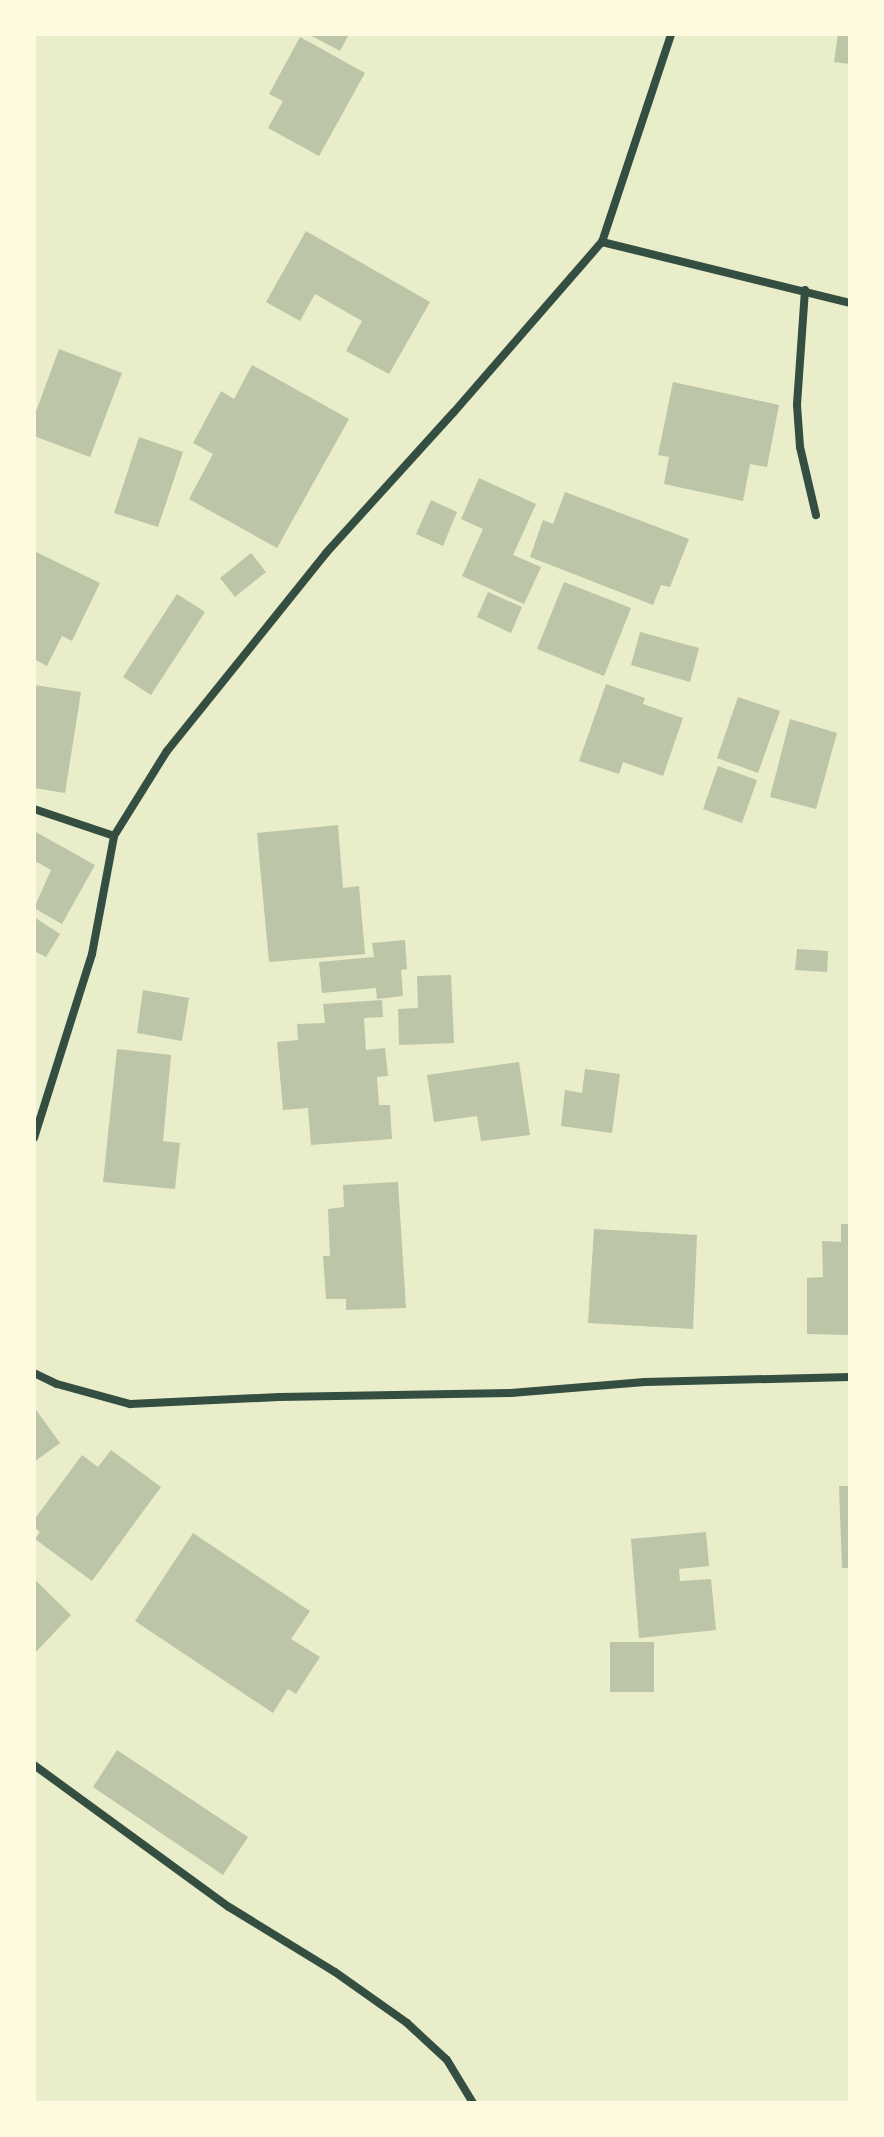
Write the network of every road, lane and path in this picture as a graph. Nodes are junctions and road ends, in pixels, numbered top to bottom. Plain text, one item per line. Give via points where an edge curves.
1 (671, 34) edge
2 (602, 242) junction
3 (805, 290) junction
4 (850, 303) edge
5 (816, 515) dead end
6 (34, 809) edge
7 (114, 836) junction
8 (34, 1138) edge
9 (34, 1373) edge
10 (850, 1377) edge
11 (34, 1765) edge
12 (473, 2103) edge

1 - 2 street
2 - 3 street
2 - 7 street via 326,553 167,751
3 - 4 street
3 - 5 street via 797,405 800,447
6 - 7 street
7 - 8 street via 92,954
9 - 10 street via 130,1404
11 - 12 street via 229,1907 407,2023 447,2060

